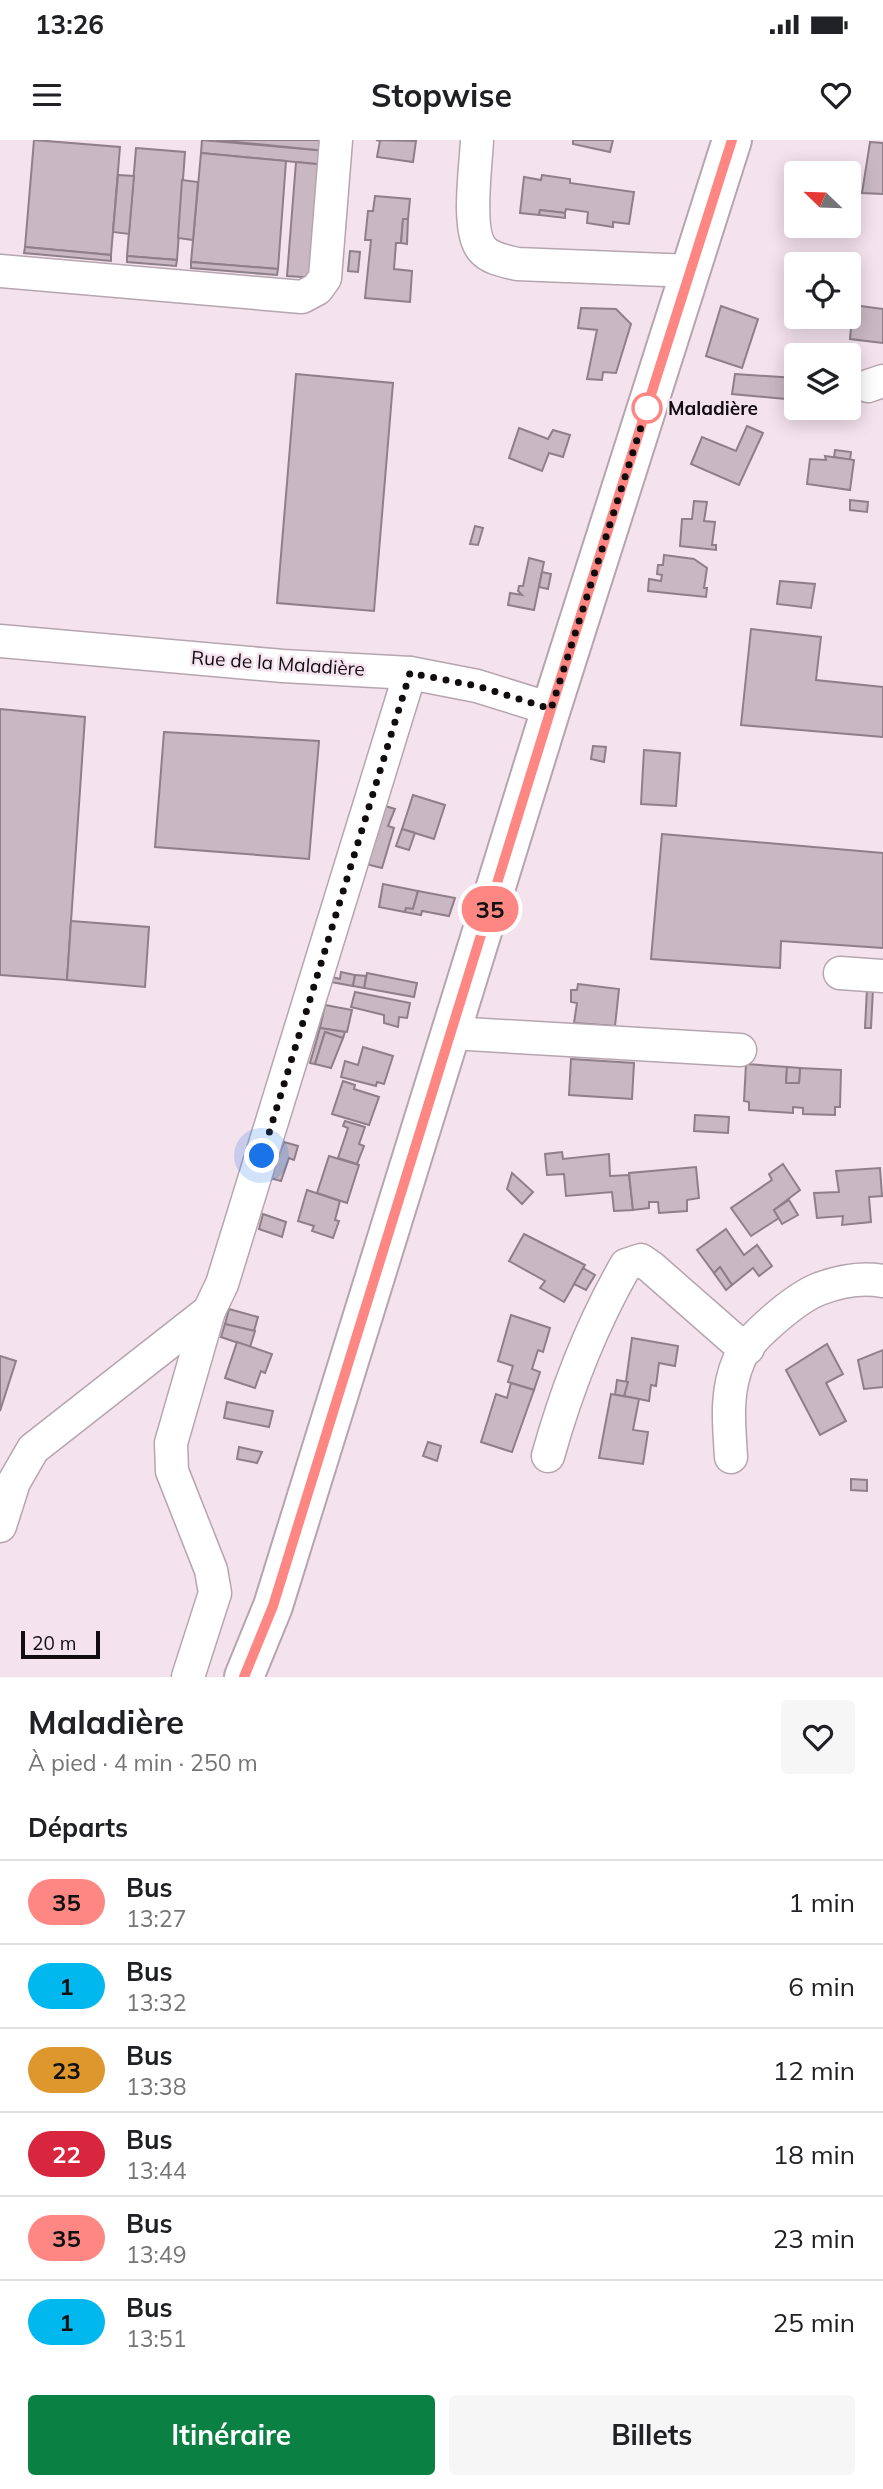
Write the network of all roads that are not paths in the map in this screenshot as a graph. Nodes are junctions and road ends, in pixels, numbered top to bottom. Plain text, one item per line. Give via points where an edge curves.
1 (337, 140) edge
2 (477, 140) edge
3 (732, 140) edge
4 (0, 271) edge
5 (691, 271) junction
6 (0, 640) edge
7 (410, 673) junction
8 (551, 709) junction
9 (839, 973) dead end
10 (883, 976) edge
11 (451, 1033) junction
12 (740, 1050) dead end
13 (883, 1281) edge
14 (209, 1311) junction
15 (748, 1348) junction
16 (548, 1456) dead end
17 (731, 1457) dead end
18 (0, 1526) edge
19 (273, 1606) junction
20 (188, 1677) edge
21 (244, 1677) edge
22 (258, 1677) edge

1 - 4 street via 325,278 302,297
2 - 5 street via 474,231 482,250 496,259 517,264
3 - 5 main road
5 - 8 main road
6 - 7 street, Rue de la Maladière
7 - 8 street, Rue de la Maladière via 477,686
7 - 14 street via 295,1053 222,1284
8 - 11 main road
9 - 10 street
11 - 12 street
11 - 19 main road
13 - 15 street via 863,1278 818,1290 767,1326
14 - 18 street via 33,1449 14,1482
14 - 20 street via 171,1443 172,1471 211,1570 215,1593
15 - 16 street via 651,1267 641,1261 626,1265 576,1367
15 - 17 street via 739,1359 727,1402
19 - 21 main road
19 - 22 main road

